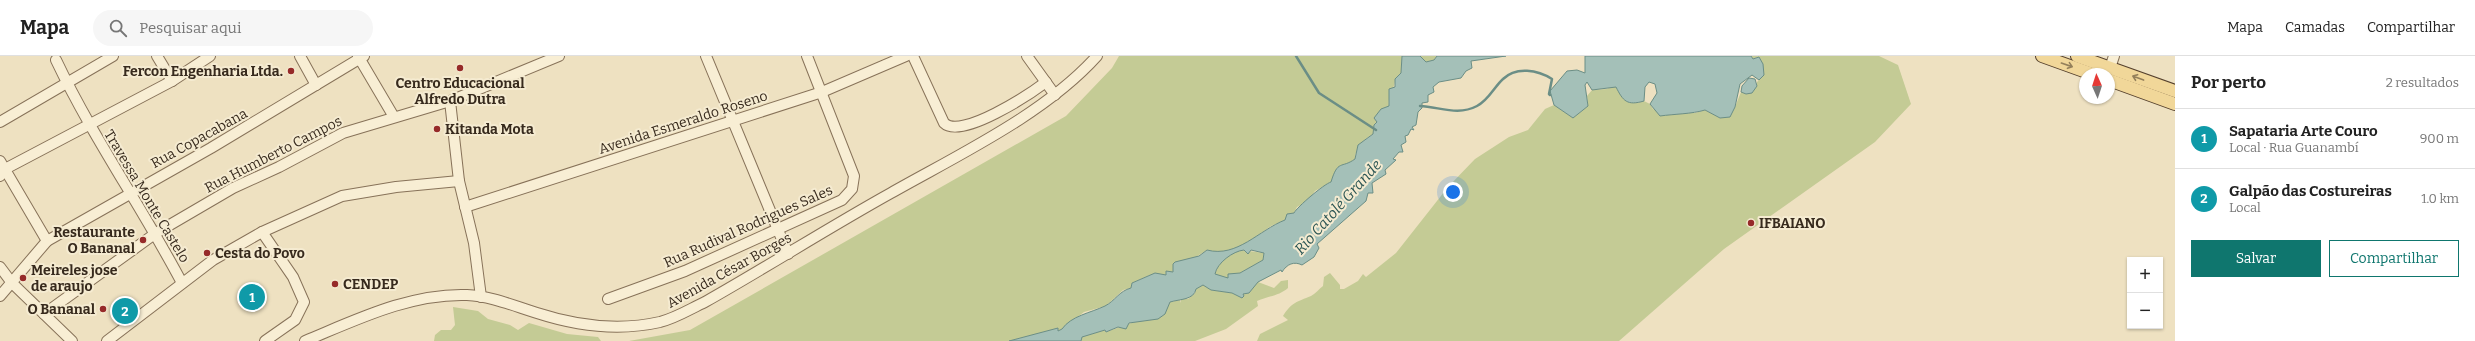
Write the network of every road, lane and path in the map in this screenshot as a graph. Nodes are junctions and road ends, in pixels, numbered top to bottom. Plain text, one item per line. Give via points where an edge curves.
1 (113, 56) edge
2 (157, 56) edge
3 (210, 56) edge
4 (300, 56) edge
5 (559, 56) edge
6 (706, 56) edge
7 (807, 56) edge
8 (906, 56) edge
9 (913, 56) edge
10 (1027, 56) edge
11 (1097, 56) edge
12 (2042, 56) edge
13 (2077, 56) edge
14 (2114, 56) edge
15 (360, 57) edge
16 (56, 60) dead end
17 (2099, 68) edge
18 (2111, 68) edge
19 (2079, 69) edge
20 (2115, 75) edge
21 (2115, 76) edge
22 (172, 81) junction
23 (1046, 82) junction
24 (67, 83) junction
25 (316, 85) junction
26 (2175, 91) edge
27 (822, 92) junction
28 (1055, 94) junction
29 (450, 101) junction
30 (2175, 104) edge
31 (394, 117) junction
32 (731, 120) junction
33 (0, 122) edge
34 (88, 124) junction
35 (2, 169) edge
36 (459, 181) junction
37 (129, 193) junction
38 (465, 207) junction
39 (778, 228) junction
40 (262, 232) junction
41 (156, 233) junction
42 (47, 241) junction
43 (788, 254) junction
44 (0, 268) edge
45 (12, 283) junction
46 (182, 283) junction
47 (0, 296) edge
48 (482, 296) junction
49 (608, 299) dead end
50 (44, 314) junction
51 (72, 341) edge
52 (108, 341) edge
53 (265, 341) edge
54 (304, 341) edge

1 - 24 street
2 - 22 street
3 - 22 street
4 - 25 street
5 - 29 street, Rua Humberto Campos
6 - 32 street
7 - 27 street, Rua Rudival Rodrigues Sales
8 - 27 street, Avenida Esmeraldo Roseno
9 - 23 street via 947,126 966,125 1010,106
10 - 23 street
11 - 28 street, Avenida César Borges via 1085,70
12 -> 19 main road
13 - 17 main road
14 - 18 street
15 - 25 street, Rua Copacabana
15 - 31 street
16 - 24 street
26 -> 20 main road
21 - 30 main road
22 - 34 street
23 - 28 street
24 - 33 street
24 - 34 street, Travessa Monte Castelo
25 - 37 street, Rua Copacabana via 211,148
27 - 32 street, Avenida Esmeraldo Roseno
27 - 39 street, Rua Rudival Rodrigues Sales via 854,176 852,189 842,200
28 - 43 street, Avenida César Borges via 978,144
29 - 31 street, Rua Humberto Campos
29 - 36 street
31 - 41 street, Rua Humberto Campos via 338,135 233,188
32 - 38 street, Avenida Esmeraldo Roseno via 531,188
32 - 39 street
34 - 35 street
34 - 37 street, Travessa Monte Castelo
35 - 42 street
36 - 38 street
36 - 40 street via 396,187 342,196
37 - 41 street, Travessa Monte Castelo
37 - 42 street, Rua Copacabana
38 - 48 street via 474,243
39 - 43 street
39 - 49 street, Rua Rudival Rodrigues Sales via 685,271
40 - 46 street via 226,251
40 - 53 street via 293,277 304,302 295,320
41 - 46 street, Travessa Monte Castelo
41 - 50 street, Rua Humberto Campos
42 - 45 street, Rua Copacabana
43 - 48 street, Avenida César Borges via 681,314 661,322 642,325 588,325 539,314
44 - 45 street
45 - 47 street, Rua Copacabana
45 - 50 street
46 - 52 street
48 - 54 street, Avenida César Borges via 436,297 408,303 361,318
50 - 51 street

